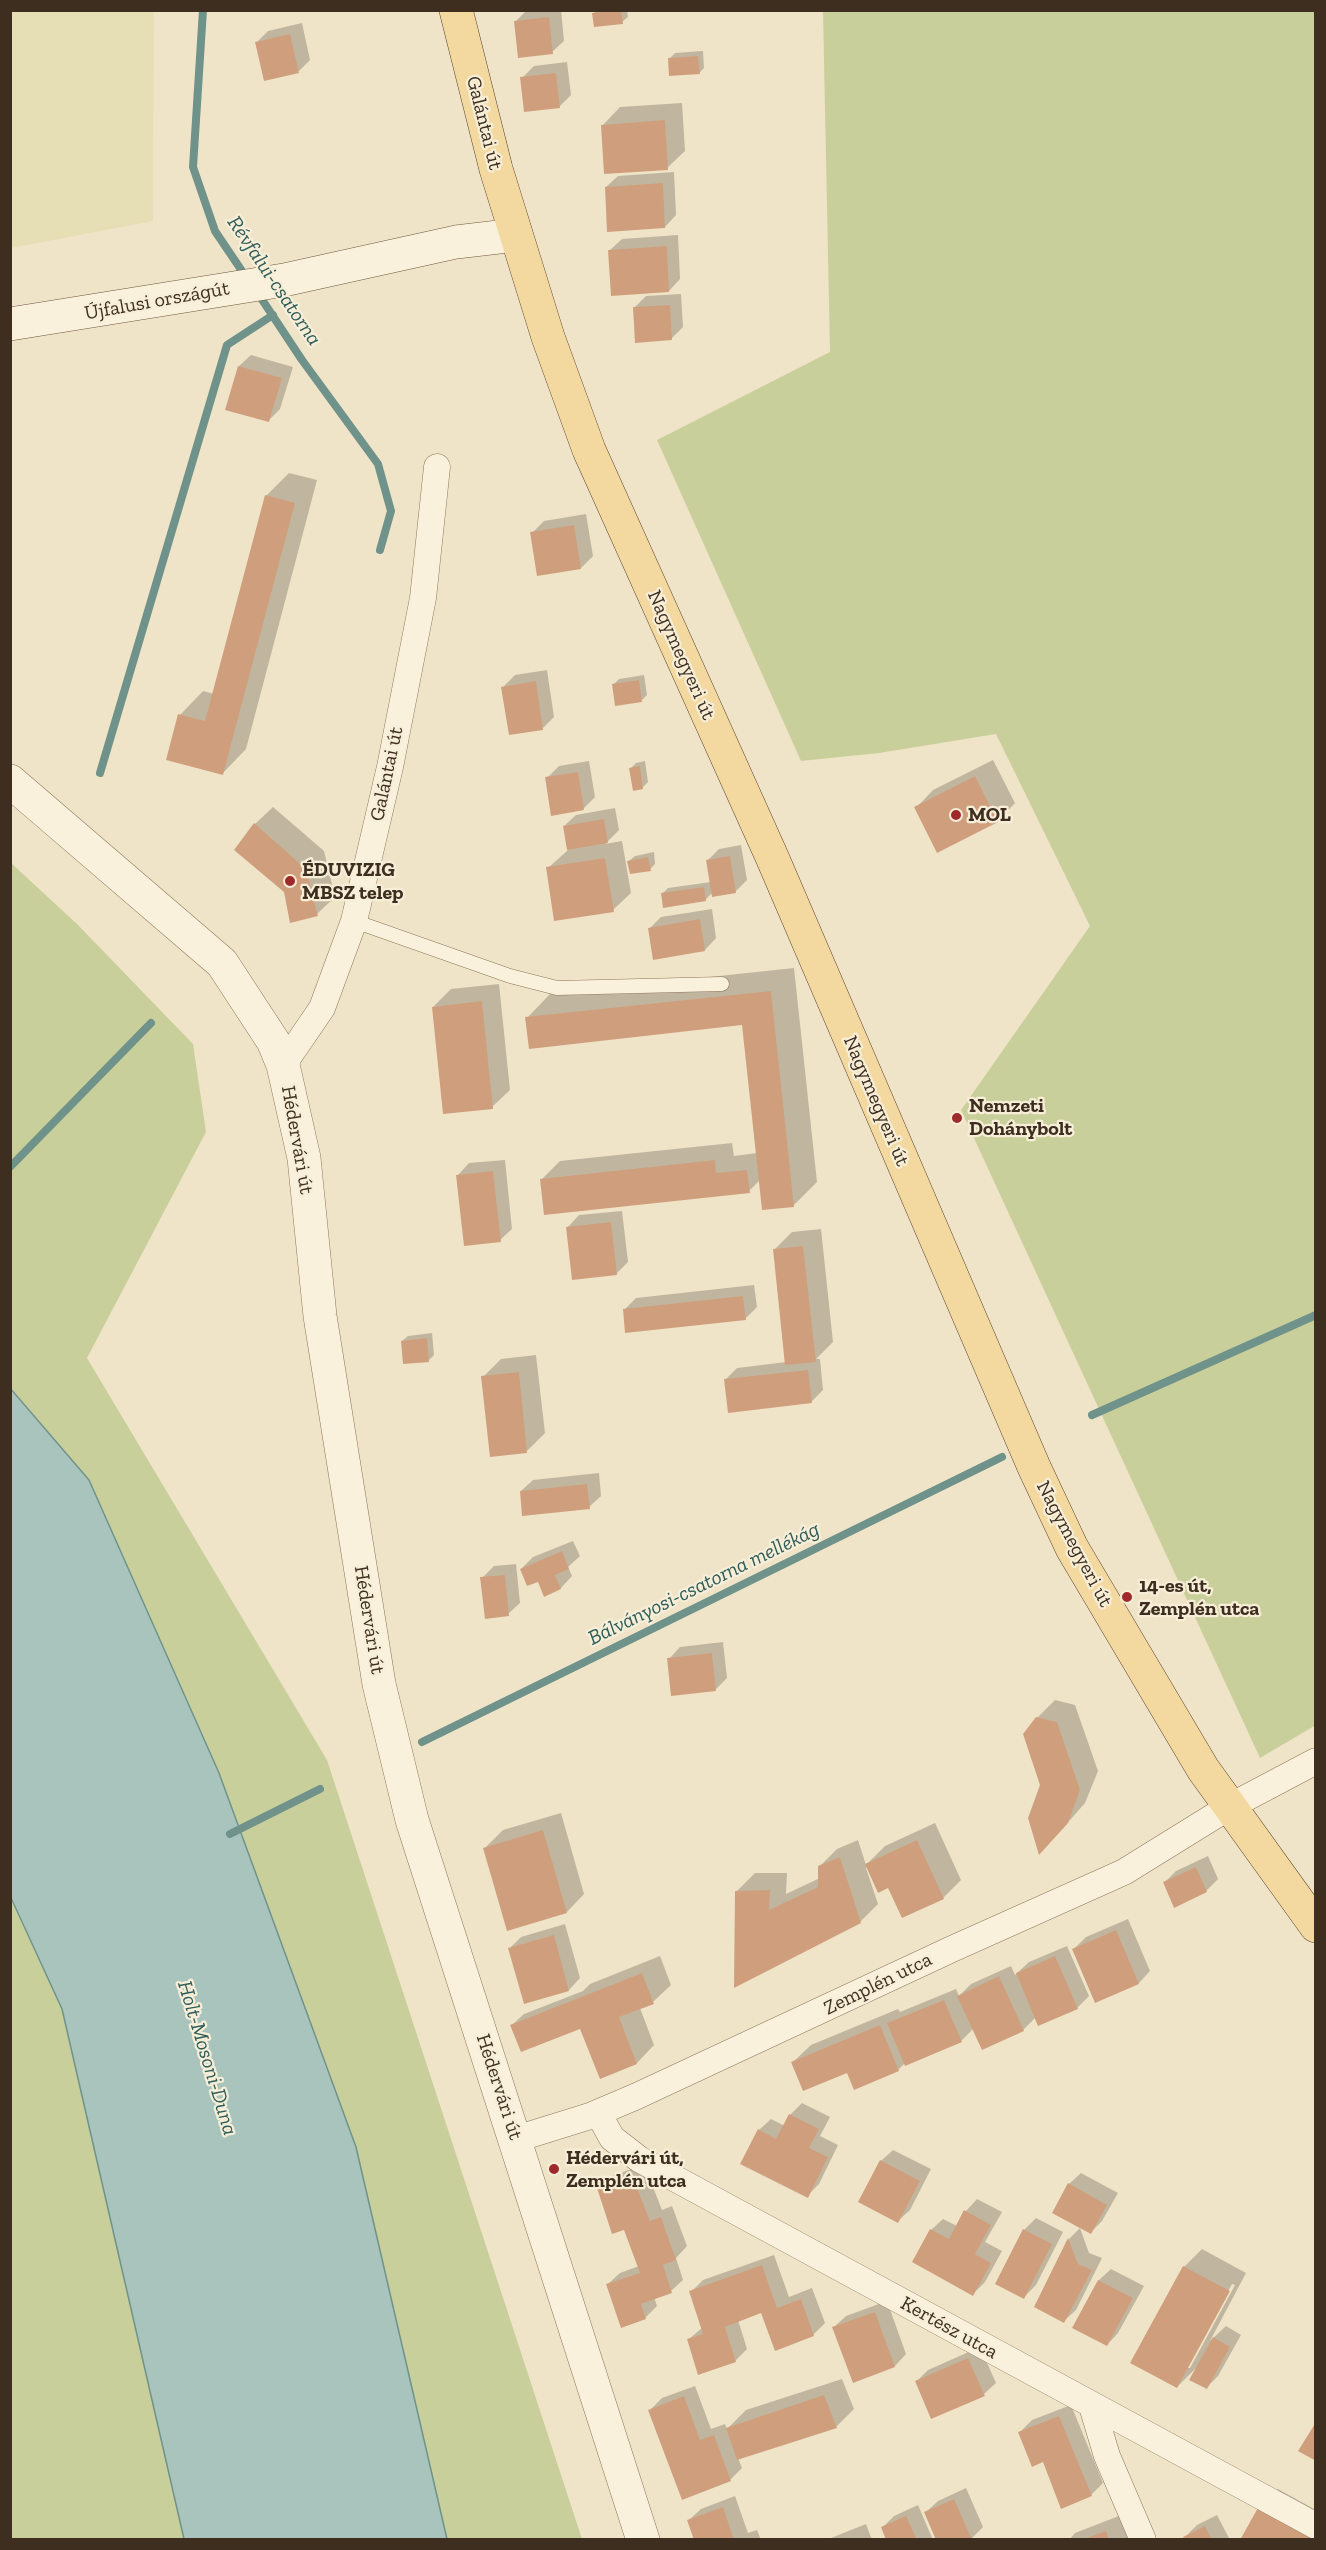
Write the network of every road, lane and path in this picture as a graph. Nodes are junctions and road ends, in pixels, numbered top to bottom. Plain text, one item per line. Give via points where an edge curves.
1 (456, 10) edge
2 (516, 235) junction
3 (10, 324) edge
4 (437, 467) dead end
5 (10, 781) edge
6 (354, 921) junction
7 (722, 984) dead end
8 (283, 1065) junction
9 (1316, 1761) edge
10 (1229, 1807) junction
11 (1316, 1926) edge
12 (598, 2113) junction
13 (516, 2139) junction
14 (1092, 2406) junction
15 (1316, 2526) edge
16 (643, 2540) edge
17 (1143, 2540) edge

1 - 2 main road, Galántai út
2 - 3 street, Újfalusi országút via 456,242 284,280
2 - 10 main road, Nagymegyeri út via 589,450 772,857 1034,1467 1072,1548 1197,1760
4 - 6 street, Galántai út via 423,598 390,767
5 - 8 street, Hédervári út via 222,963 273,1041
6 - 7 lane via 510,976 557,988
6 - 8 street, Galántai út via 322,1008
8 - 13 street, Hédervári út via 304,1158 320,1316 379,1684 412,1820
9 - 10 street, Zemplén utca
10 - 11 main road, Nagymegyeri út
10 - 12 street, Zemplén utca via 1124,1872
12 - 13 street, Zemplén utca
12 - 14 street, Kertész utca via 612,2138 639,2159
13 - 16 street, Hédervári út
14 - 15 street, Kertész utca
14 - 17 street via 1107,2456

